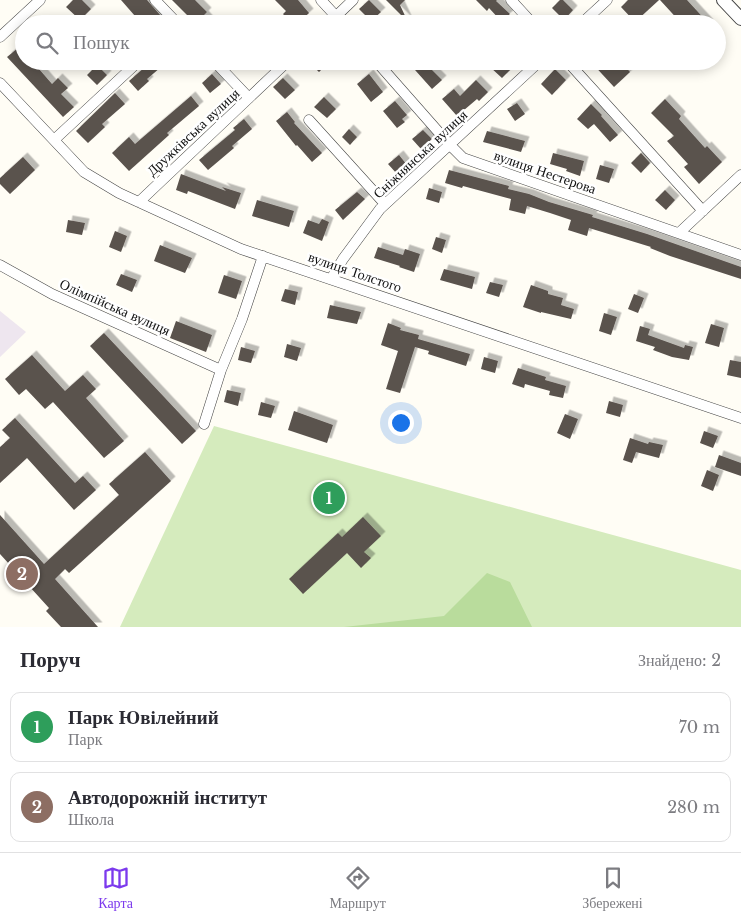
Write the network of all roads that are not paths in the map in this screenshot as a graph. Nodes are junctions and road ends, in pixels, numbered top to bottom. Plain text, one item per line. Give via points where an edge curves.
1 (40, 0) edge
2 (155, 0) edge
3 (321, 0) edge
4 (353, 0) edge
5 (511, 0) edge
6 (607, 0) edge
7 (723, 0) edge
8 (24, 15) edge
9 (169, 15) edge
10 (334, 15) edge
11 (342, 15) edge
12 (525, 15) edge
13 (591, 15) edge
14 (741, 19) edge
15 (15, 23) edge
16 (0, 37) edge
17 (129, 70) edge
18 (223, 70) edge
19 (279, 70) edge
20 (384, 70) edge
21 (530, 70) edge
22 (575, 70) edge
23 (0, 83) edge
24 (249, 98) junction
25 (308, 120) dead end
26 (54, 140) junction
27 (450, 145) junction
28 (741, 175) edge
29 (139, 202) junction
30 (385, 204) junction
31 (703, 211) junction
32 (679, 233) junction
33 (741, 255) edge
34 (263, 256) junction
35 (0, 265) edge
36 (331, 278) junction
37 (221, 370) junction
38 (741, 418) edge
39 (204, 424) dead end

1 - 8 street
2 - 9 street
3 - 10 street
4 - 11 street
5 - 12 street
6 - 13 street
7 - 14 street
15 - 16 street
17 - 26 street
18 - 24 street
19 - 24 street, Дружківська вулиця
20 - 27 street, вулиця Нестерова
21 - 27 street, Сніжнянська вулиця
22 - 31 street
23 - 26 street, вулиця Толстого
24 - 29 street, Дружківська вулиця
25 - 30 street
26 - 29 street, вулиця Толстого via 84,172
27 - 30 street, Сніжнянська вулиця
27 - 32 street, вулиця Нестерова via 463,158
28 - 31 street
29 - 34 street, вулиця Толстого
30 - 36 street, Сніжнянська вулиця
31 - 32 street
32 - 33 street, вулиця Нестерова
34 - 36 street, вулиця Толстого
34 - 37 street
35 - 37 street, Олімпійська вулиця via 52,294
36 - 38 street, вулиця Толстого
37 - 39 street

